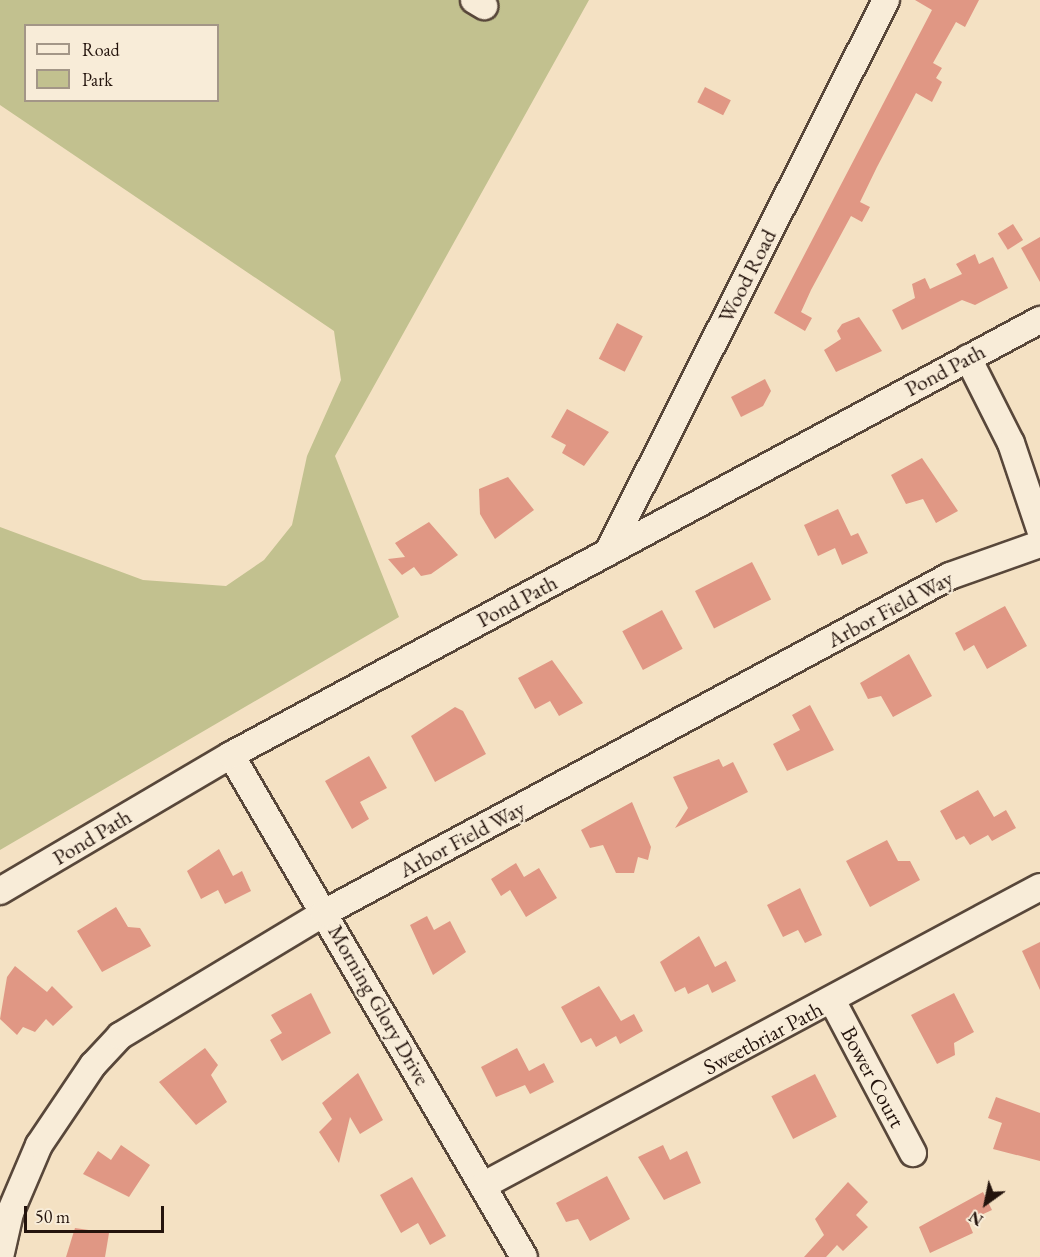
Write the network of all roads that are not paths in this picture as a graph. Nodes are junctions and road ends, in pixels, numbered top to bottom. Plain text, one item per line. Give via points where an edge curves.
1 (886, 0) edge
2 (1040, 320) edge
3 (968, 358) junction
4 (1040, 529) edge
5 (1040, 544) edge
6 (608, 552) junction
7 (231, 755) junction
8 (1040, 887) edge
9 (0, 891) edge
10 (324, 913) junction
11 (833, 1002) junction
12 (913, 1153) dead end
13 (484, 1185) junction
14 (0, 1257) edge
15 (524, 1257) edge

1 - 6 street, Wood Road
2 - 3 street, Pond Path
3 - 4 street via 1011,443
3 - 6 street, Pond Path
5 - 10 street, Arbor Field Way via 950,576
6 - 7 street, Pond Path
7 - 9 street, Pond Path
7 - 10 street, Morning Glory Drive
8 - 11 street, Sweetbriar Path
10 - 13 street, Morning Glory Drive
10 - 14 street, Arbor Field Way via 120,1036 93,1065 39,1145 10,1213
11 - 12 street, Bower Court
11 - 13 street, Sweetbriar Path
13 - 15 street, Morning Glory Drive

